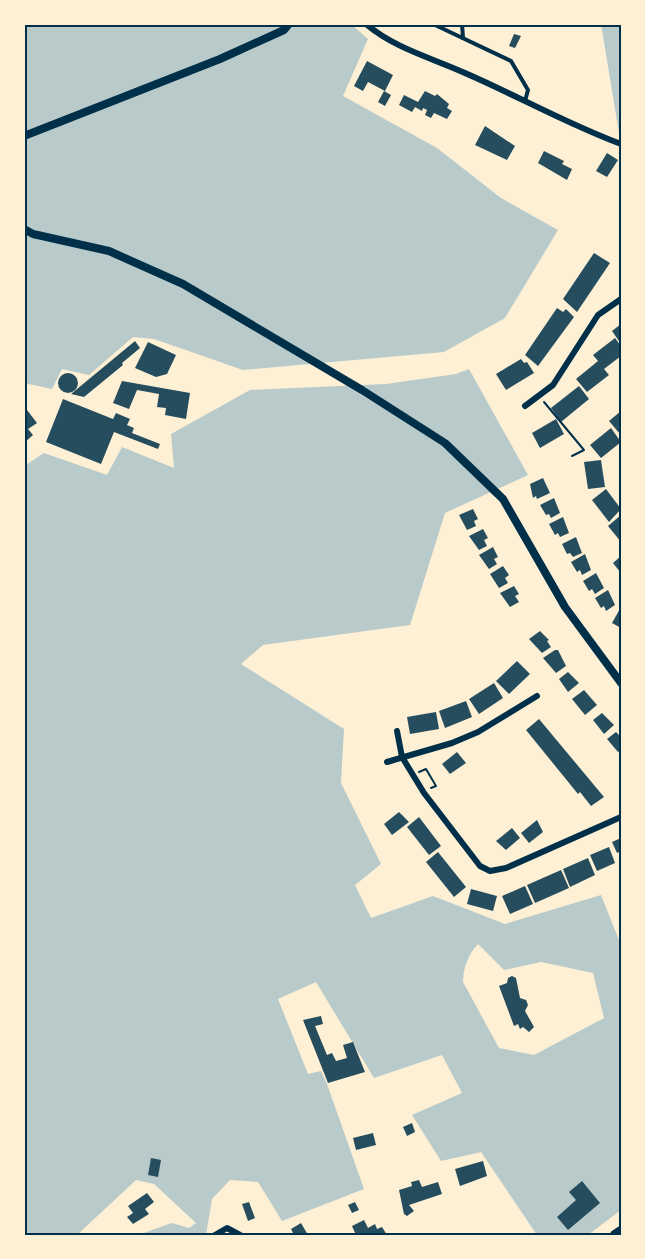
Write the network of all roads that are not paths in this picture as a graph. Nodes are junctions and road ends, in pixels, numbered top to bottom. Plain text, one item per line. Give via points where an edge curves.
1 (289, 24) edge
2 (366, 24) edge
3 (433, 24) edge
4 (462, 24) edge
5 (463, 38) junction
6 (525, 101) junction
7 (24, 136) edge
8 (621, 144) edge
9 (24, 229) edge
10 (621, 299) edge
11 (525, 406) dead end
12 (619, 676) edge
13 (537, 696) dead end
14 (397, 731) dead end
15 (402, 757) junction
16 (387, 762) dead end
17 (621, 817) edge
18 (621, 1231) edge
19 (215, 1235) edge
20 (240, 1235) edge
21 (615, 1235) edge

1 - 7 street via 284,30 220,59
2 - 6 street via 412,51
3 - 5 lane
4 - 5 lane
5 - 6 lane via 511,62 528,90
6 - 8 street
9 - 12 street via 109,251 183,284 446,443 503,499 565,607
10 - 11 street via 598,315 553,385
13 - 15 street via 478,732
14 - 15 street
15 - 16 street
15 - 17 street via 424,793 480,866 490,871 506,868
18 - 21 main road
19 - 20 street via 227,1228

